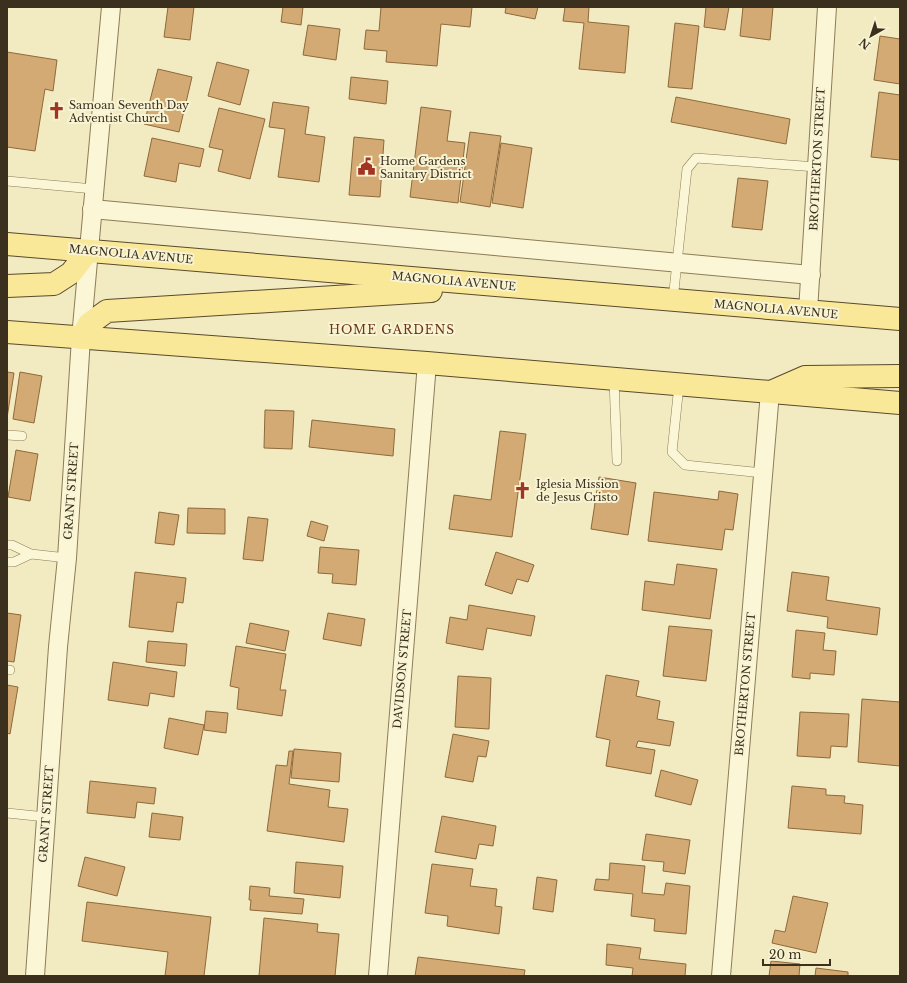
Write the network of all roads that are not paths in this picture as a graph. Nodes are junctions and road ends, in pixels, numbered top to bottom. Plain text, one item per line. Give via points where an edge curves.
1 (111, 7) edge
2 (827, 7) edge
3 (817, 167) junction
4 (7, 181) edge
5 (94, 189) junction
6 (92, 209) junction
7 (7, 244) edge
8 (88, 251) junction
9 (677, 263) junction
10 (811, 275) junction
11 (7, 286) edge
12 (506, 286) junction
13 (673, 300) junction
14 (808, 311) junction
15 (900, 319) edge
16 (7, 332) edge
17 (81, 338) junction
18 (427, 363) junction
19 (900, 376) edge
20 (614, 379) junction
21 (679, 384) junction
22 (770, 392) junction
23 (900, 403) edge
24 (7, 435) edge
25 (22, 436) dead end
26 (617, 461) dead end
27 (763, 473) junction
28 (7, 545) edge
29 (30, 554) junction
30 (67, 558) junction
31 (7, 562) edge
32 (7, 813) edge
33 (46, 817) junction
34 (35, 976) edge
35 (378, 976) edge
36 (721, 976) edge

1 - 5 street, GRANT STREET
2 - 3 street, BROTHERTON STREET
3 - 9 lane via 696,158 687,170
3 - 10 street, BROTHERTON STREET
4 - 5 lane
5 - 6 street, GRANT STREET
6 - 8 street, GRANT STREET
6 - 9 street
7 - 8 main road, MAGNOLIA AVENUE
8 - 11 main road via 71,273 54,284
8 - 12 main road, MAGNOLIA AVENUE
8 - 17 street, GRANT STREET
9 - 10 street
9 - 13 lane
10 - 14 street, BROTHERTON STREET
12 - 13 main road, MAGNOLIA AVENUE
12 - 17 main road via 107,311 89,324
13 - 14 main road, MAGNOLIA AVENUE
14 - 15 main road, MAGNOLIA AVENUE
16 - 17 main road
17 - 18 main road
17 - 30 street, GRANT STREET
18 - 20 main road
18 - 35 street, DAVIDSON STREET
19 - 22 main road via 805,377
20 - 21 main road
20 - 26 lane
21 - 22 main road
21 - 27 lane via 672,452 685,465
22 - 23 main road
22 - 27 street, BROTHERTON STREET
24 - 25 lane
27 - 36 street, BROTHERTON STREET
28 - 29 lane
29 - 30 lane
29 - 31 lane via 14,562
30 - 33 street, GRANT STREET
32 - 33 lane
33 - 34 street, GRANT STREET

